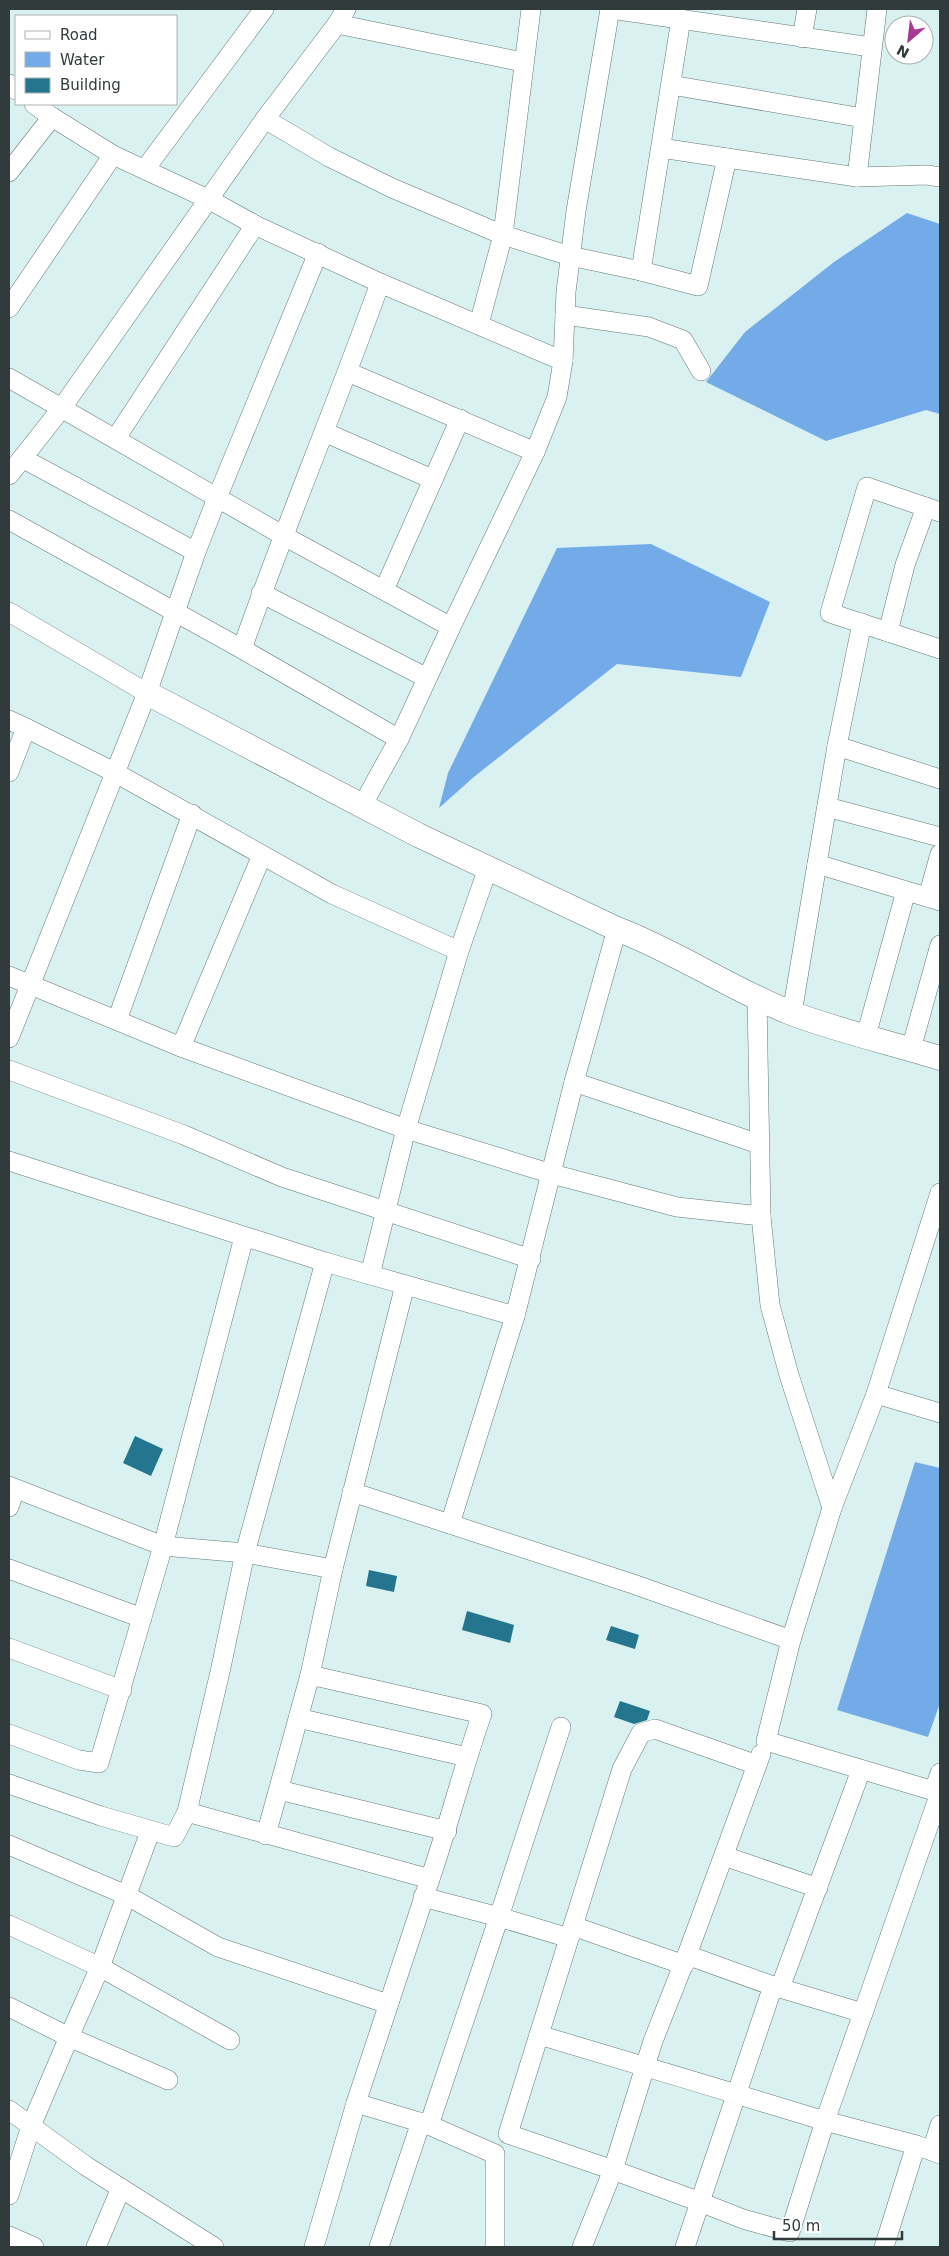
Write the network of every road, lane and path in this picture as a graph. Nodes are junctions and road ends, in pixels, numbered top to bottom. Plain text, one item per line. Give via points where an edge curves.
1 (264, 9) edge
2 (531, 9) edge
3 (611, 9) edge
4 (807, 9) edge
5 (877, 9) edge
6 (342, 16) edge
7 (681, 19) junction
8 (802, 38) junction
9 (871, 47) junction
10 (523, 62) junction
11 (671, 85) junction
12 (35, 105) edge
13 (52, 117) junction
14 (863, 118) junction
15 (265, 119) junction
16 (661, 148) junction
17 (113, 155) junction
18 (727, 158) junction
19 (145, 169) junction
20 (9, 172) edge
21 (940, 176) edge
22 (857, 177) junction
23 (210, 200) junction
24 (255, 225) junction
25 (502, 236) junction
26 (318, 253) junction
27 (570, 256) junction
28 (641, 271) junction
29 (380, 283) junction
30 (9, 308) edge
31 (565, 316) junction
32 (479, 324) junction
33 (563, 361) junction
34 (701, 371) dead end
35 (348, 372) junction
36 (9, 378) edge
37 (61, 409) junction
38 (460, 419) junction
39 (324, 432) junction
40 (116, 438) junction
41 (535, 452) junction
42 (22, 458) junction
43 (9, 475) edge
44 (432, 479) junction
45 (217, 498) junction
46 (933, 509) edge
47 (9, 520) edge
48 (284, 536) junction
49 (196, 552) junction
50 (384, 590) junction
51 (262, 593) junction
52 (175, 611) junction
53 (9, 612) edge
54 (862, 623) junction
55 (451, 627) junction
56 (888, 632) junction
57 (242, 649) junction
58 (940, 649) edge
59 (427, 678) junction
60 (147, 693) junction
61 (17, 724) edge
62 (399, 739) junction
63 (837, 746) junction
64 (9, 772) edge
65 (114, 772) junction
66 (940, 779) edge
67 (362, 806) junction
68 (827, 807) junction
69 (192, 814) junction
70 (940, 837) edge
71 (940, 854) edge
72 (262, 855) junction
73 (818, 864) junction
74 (488, 868) junction
75 (906, 890) junction
76 (934, 899) edge
77 (617, 928) junction
78 (940, 944) edge
79 (459, 951) junction
80 (9, 976) edge
81 (31, 984) junction
82 (758, 998) junction
83 (792, 1013) junction
84 (117, 1020) junction
85 (866, 1036) junction
86 (9, 1038) edge
87 (181, 1047) junction
88 (911, 1049) junction
89 (940, 1058) edge
90 (9, 1070) edge
91 (574, 1082) junction
92 (406, 1129) junction
93 (759, 1144) junction
94 (9, 1161) edge
95 (552, 1174) junction
96 (940, 1193) edge
97 (386, 1212) junction
98 (761, 1216) junction
99 (244, 1237) junction
100 (933, 1239) edge
101 (531, 1259) junction
102 (325, 1262) junction
103 (370, 1275) junction
104 (405, 1285) junction
105 (515, 1316) junction
106 (876, 1394) junction
107 (940, 1413) edge
108 (12, 1488) edge
109 (352, 1492) junction
110 (9, 1507) edge
111 (832, 1508) junction
112 (450, 1524) junction
113 (163, 1546) junction
114 (245, 1553) junction
115 (9, 1569) edge
116 (334, 1569) junction
117 (142, 1618) junction
118 (791, 1640) junction
119 (9, 1648) edge
120 (310, 1675) junction
121 (122, 1690) junction
122 (298, 1718) junction
123 (561, 1727) dead end
124 (9, 1734) edge
125 (766, 1741) junction
126 (467, 1757) junction
127 (757, 1765) junction
128 (861, 1770) junction
129 (940, 1773) edge
130 (9, 1784) edge
131 (279, 1790) junction
132 (938, 1792) edge
133 (187, 1812) junction
134 (447, 1831) junction
135 (150, 1832) junction
136 (266, 1835) junction
137 (9, 1845) edge
138 (724, 1856) junction
139 (430, 1879) junction
140 (818, 1888) junction
141 (126, 1895) junction
142 (423, 1897) junction
143 (499, 1917) junction
144 (9, 1924) edge
145 (571, 1932) junction
146 (686, 1960) junction
147 (100, 1966) junction
148 (777, 1987) junction
149 (388, 2004) junction
150 (9, 2007) edge
151 (864, 2014) junction
152 (539, 2035) junction
153 (69, 2037) junction
154 (230, 2040) dead end
155 (646, 2066) junction
156 (168, 2080) dead end
157 (737, 2094) junction
158 (356, 2103) junction
159 (9, 2110) edge
160 (825, 2121) junction
161 (425, 2124) junction
162 (940, 2125) edge
163 (31, 2126) junction
164 (929, 2150) edge
165 (613, 2170) junction
166 (121, 2188) junction
167 (9, 2195) edge
168 (700, 2202) junction
169 (9, 2236) edge
170 (788, 2240) edge
171 (203, 2244) edge
172 (34, 2247) edge
173 (96, 2247) edge
174 (314, 2247) edge
175 (379, 2247) edge
176 (494, 2247) edge
177 (582, 2247) edge
178 (685, 2247) edge
179 (884, 2247) edge

1 - 19 street
2 - 10 street
3 - 7 street
3 - 27 street
4 - 8 street
5 - 9 street
6 - 10 street
6 - 15 street
7 - 8 street
7 - 11 street
8 - 9 street
9 - 14 street
10 - 25 street
11 - 14 street
11 - 16 street
12 - 13 street
13 - 17 street
13 - 20 street
14 - 22 street
15 - 23 street
15 - 25 street via 337,161
16 - 18 street
16 - 28 street
17 - 19 street
17 - 30 street
18 - 22 street
18 - 28 street via 698,286
19 - 23 street
21 - 22 street
23 - 24 street
23 - 37 street
24 - 26 street
24 - 40 street
25 - 27 street
25 - 32 street
26 - 29 street
26 - 45 street
27 - 28 street
27 - 31 street
29 - 32 street
29 - 35 street
31 - 33 street
31 - 34 street via 649,327 683,340
32 - 33 street
33 - 41 street via 557,397
35 - 38 street
35 - 39 street
36 - 37 street
37 - 40 street
37 - 42 street
38 - 41 street
38 - 44 street
39 - 44 street
39 - 48 street
40 - 45 street
41 - 55 street
42 - 43 street
42 - 49 street
44 - 50 street
45 - 48 street
45 - 49 street
46 - 54 street via 868,487 830,613
46 - 56 street via 905,565
47 - 52 street
48 - 50 street
48 - 51 street
49 - 52 street
50 - 55 street
51 - 57 street
51 - 59 street
52 - 57 street
52 - 60 street
53 - 60 street
54 - 56 street
54 - 63 street
55 - 59 street
56 - 58 street
57 - 62 street
59 - 62 street
60 - 65 street
60 - 67 street
61 - 64 street
61 - 65 street
62 - 67 street
63 - 66 street
63 - 68 street
65 - 69 street
65 - 81 street
67 - 74 street
68 - 70 street
68 - 73 street
69 - 72 street
69 - 84 street
71 - 76 street
72 - 79 street via 332,894
72 - 87 street
73 - 75 street
73 - 83 street
74 - 77 street
74 - 79 street
75 - 76 street
75 - 85 street
77 - 82 street
77 - 91 street
78 - 88 street
79 - 92 street
80 - 81 street
81 - 84 street
81 - 86 street
82 - 83 street
82 - 93 street
83 - 85 street
84 - 87 street
85 - 88 street
87 - 92 street
88 - 89 street
90 - 97 street via 184,1135 282,1177
91 - 93 street
91 - 95 street
92 - 95 street
92 - 97 street
93 - 98 street
94 - 99 street
95 - 98 street via 677,1207
95 - 101 street
96 - 100 street
97 - 101 street
97 - 103 street
98 - 111 street via 770,1305
99 - 102 street
99 - 113 street
100 - 106 street
101 - 105 street
102 - 103 street
102 - 114 street
103 - 104 street
104 - 105 street
104 - 109 street
105 - 112 street
106 - 107 street
106 - 111 street
108 - 110 street
108 - 113 street
109 - 112 street
109 - 116 street
111 - 118 street
112 - 118 street
113 - 114 street
113 - 117 street
114 - 116 street
114 - 133 street
115 - 117 street
116 - 120 street
117 - 121 street
118 - 125 street
119 - 121 street
120 - 122 street
120 - 126 street via 482,1714
121 - 124 street via 99,1763 79,1760
122 - 126 street
122 - 131 street
123 - 143 street
125 - 127 street
125 - 128 street
126 - 134 street
127 - 138 street
127 - 145 street via 655,1729 640,1733 622,1769
128 - 132 street
128 - 140 street
129 - 132 street
130 - 135 street
131 - 134 street
131 - 136 street
132 - 151 street
133 - 135 street via 174,1838
133 - 136 street
134 - 139 street
135 - 141 street
136 - 139 street
137 - 141 street
138 - 140 street
138 - 146 street
139 - 142 street
140 - 148 street
141 - 147 street
141 - 149 street via 218,1948
142 - 143 street
142 - 149 street
143 - 145 street
143 - 161 street
144 - 147 street
145 - 146 street
145 - 152 street
146 - 148 street
146 - 155 street
147 - 153 street
147 - 154 street
148 - 151 street
148 - 157 street
149 - 158 street
150 - 153 street
151 - 160 street
152 - 155 street
152 - 165 street via 508,2134
153 - 156 street
153 - 163 street
155 - 157 street
155 - 165 street
157 - 160 street
157 - 168 street
158 - 161 street
158 - 174 street
159 - 163 street
160 - 164 street
160 - 170 street
161 - 175 street
161 - 176 street via 495,2154
162 - 164 street
163 - 166 street
163 - 167 street
164 - 179 street
165 - 168 street
165 - 177 street
166 - 171 street
166 - 173 street
168 - 170 street
168 - 178 street
169 - 172 street

